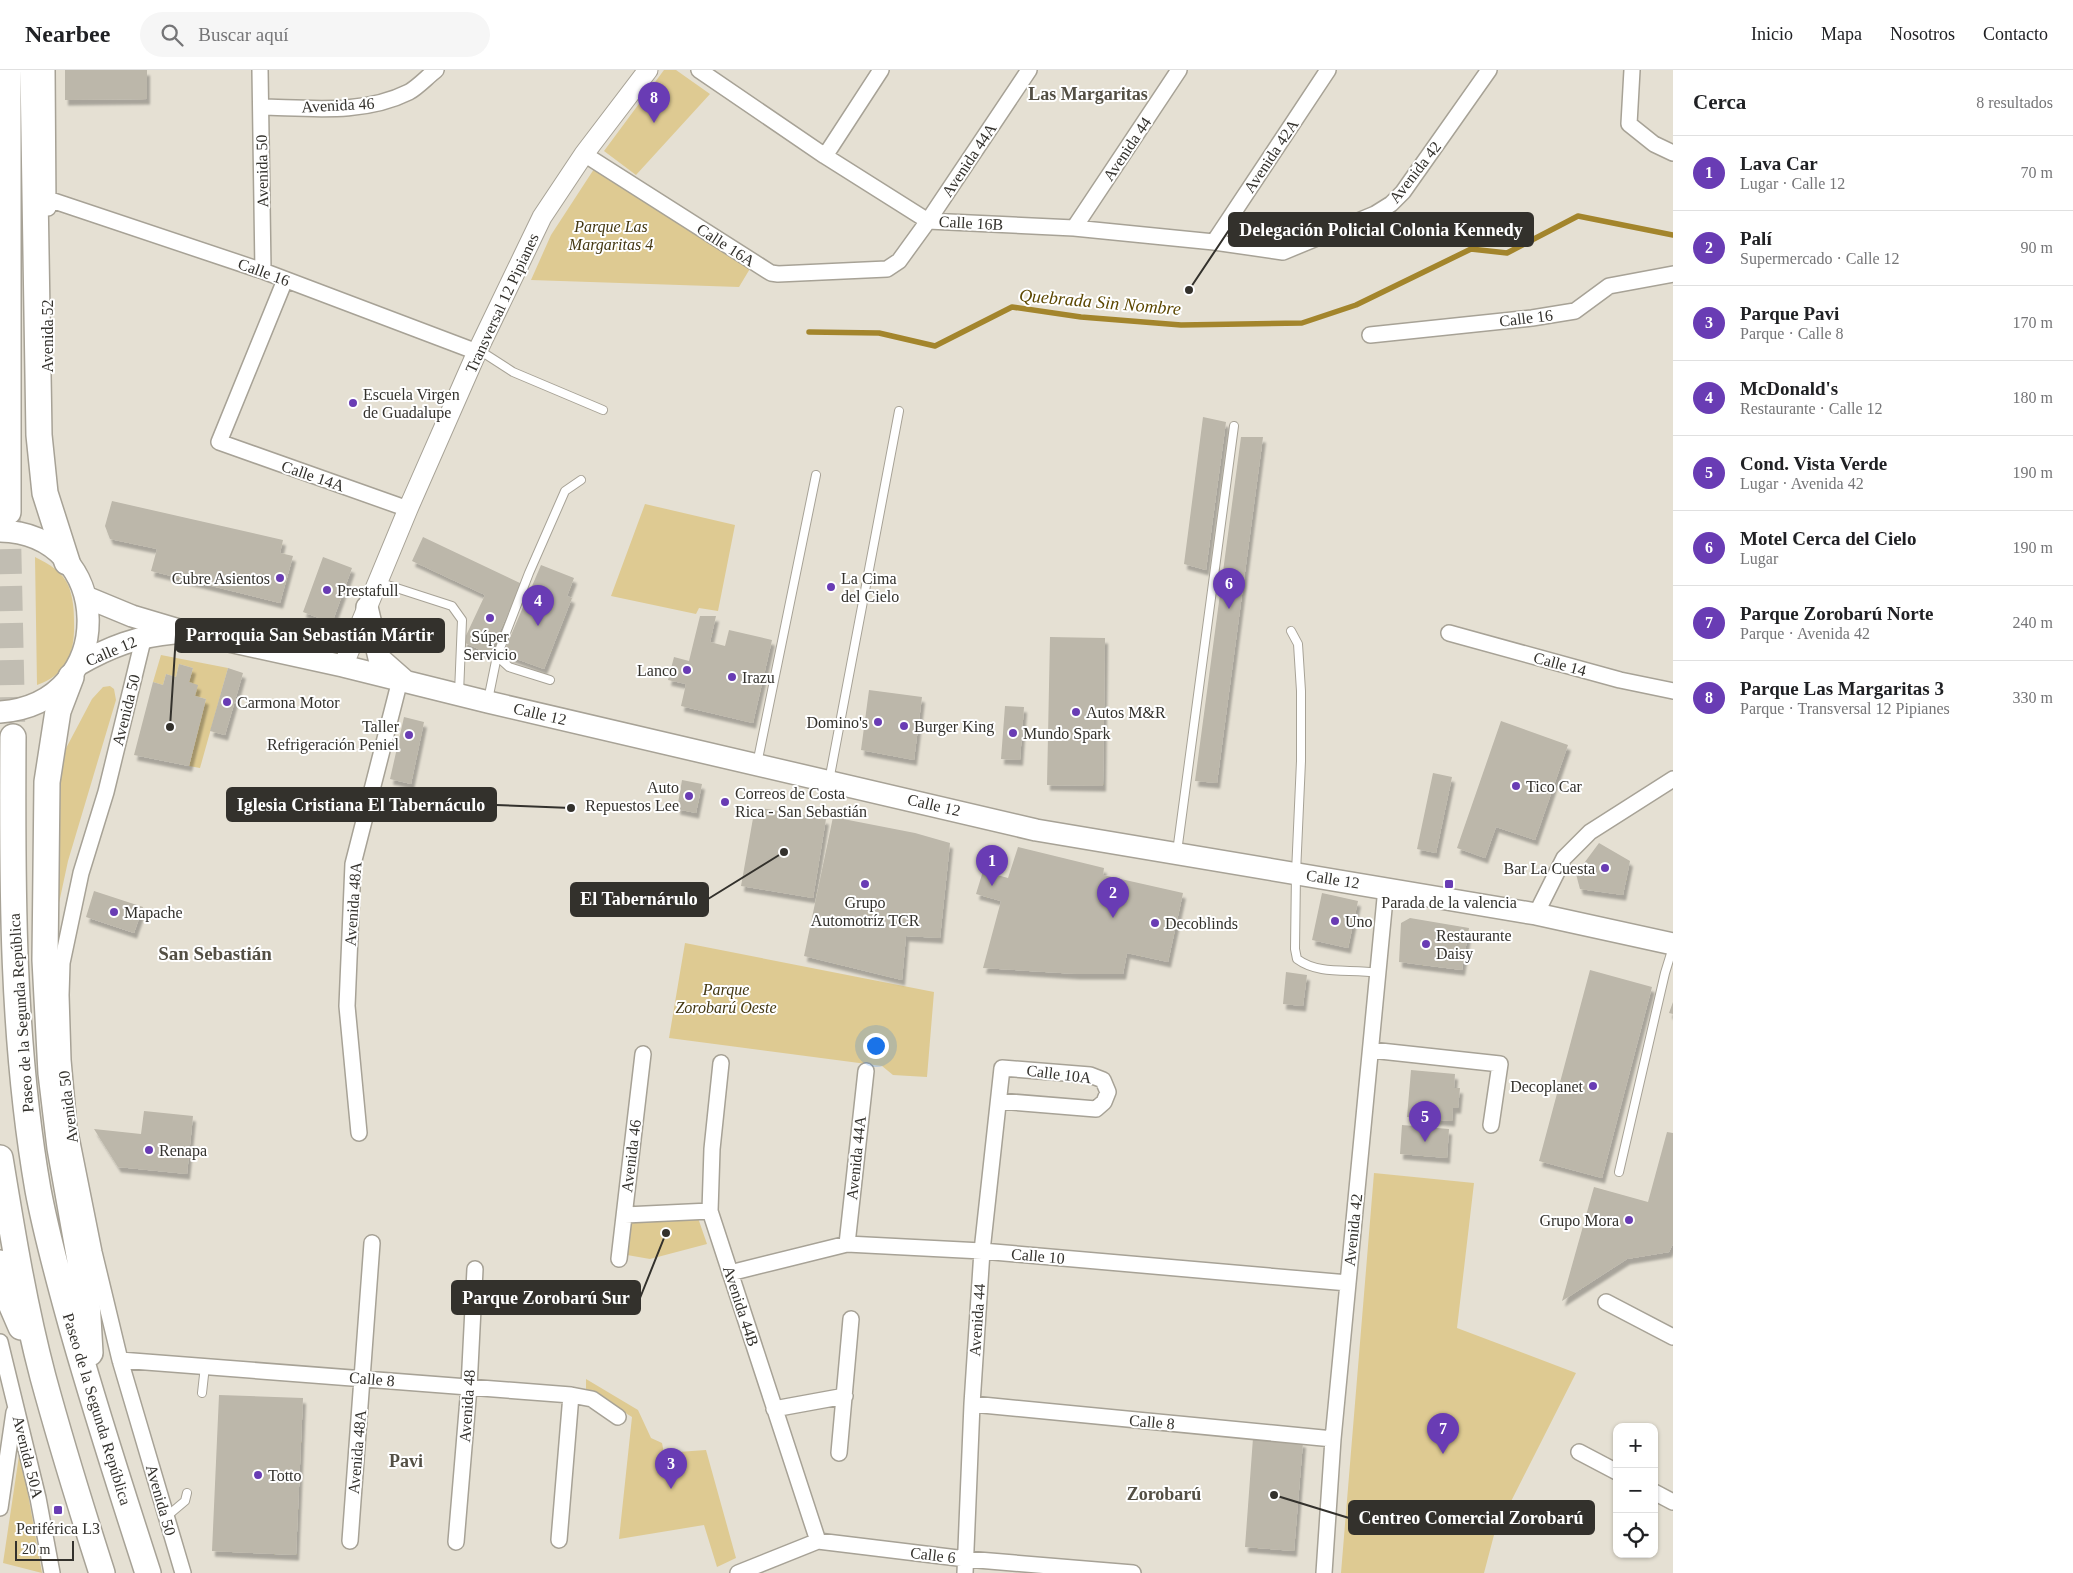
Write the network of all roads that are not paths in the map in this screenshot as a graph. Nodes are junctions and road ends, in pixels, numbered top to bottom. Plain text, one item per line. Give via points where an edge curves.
1 (8, 70) edge
2 (33, 70) edge
3 (47, 70) edge
4 (260, 70) edge
5 (436, 70) edge
6 (648, 70) edge
7 (699, 70) edge
8 (882, 70) edge
9 (1029, 70) edge
10 (1179, 70) edge
11 (1328, 70) edge
12 (1489, 70) edge
13 (1632, 70) edge
14 (261, 107) junction
15 (1673, 153) edge
16 (584, 154) junction
17 (826, 156) junction
18 (48, 199) junction
19 (928, 221) junction
20 (1074, 228) junction
21 (1214, 242) junction
22 (1286, 252) joint
23 (887, 269) joint
24 (263, 271) junction
25 (1673, 274) edge
26 (285, 280) junction
27 (1370, 335) dead end
28 (478, 351) junction
29 (603, 410) dead end
30 (899, 411) dead end
31 (1234, 426) dead end
32 (816, 475) dead end
33 (581, 480) dead end
34 (408, 509) junction
35 (4, 522) edge
36 (67, 562) junction
37 (378, 582) junction
38 (86, 597) junction
39 (367, 607) junction
40 (1291, 631) dead end
41 (1449, 633) dead end
42 (203, 634) junction
43 (144, 636) junction
44 (496, 656) junction
45 (343, 666) junction
46 (75, 671) junction
47 (550, 680) dead end
48 (403, 681) junction
49 (1673, 691) edge
50 (459, 695) junction
51 (488, 702) junction
52 (0, 712) edge
53 (13, 737) tunnel mouth
54 (757, 764) junction
55 (1673, 779) edge
56 (829, 781) junction
57 (1177, 854) junction
58 (1296, 873) junction
59 (1386, 888) junction
60 (1536, 914) junction
61 (1673, 945) edge
62 (1378, 972) junction
63 (1371, 1050) junction
64 (643, 1054) dead end
65 (721, 1063) dead end
66 (1002, 1068) joint
67 (866, 1071) dead end
68 (999, 1101) junction
69 (1490, 1125) dead end
70 (359, 1133) dead end
71 (0, 1158) edge
72 (1619, 1172) dead end
73 (710, 1211) junction
74 (624, 1215) junction
75 (372, 1243) dead end
76 (847, 1244) junction
77 (982, 1251) junction
78 (619, 1259) dead end
79 (0, 1263) edge
80 (475, 1270) dead end
81 (730, 1273) junction
82 (1348, 1283) junction
83 (1606, 1302) dead end
84 (851, 1319) dead end
85 (1673, 1337) edge
86 (0, 1342) edge
87 (120, 1360) junction
88 (205, 1366) junction
89 (43, 1378) junction
90 (363, 1378) junction
91 (469, 1387) junction
92 (202, 1393) dead end
93 (572, 1395) junction
94 (845, 1396) junction
95 (92, 1398) junction
96 (972, 1404) junction
97 (15, 1406) junction
98 (774, 1409) junction
99 (618, 1417) dead end
100 (1333, 1439) junction
101 (1580, 1452) dead end
102 (839, 1453) dead end
103 (1613, 1470) edge
104 (188, 1493) dead end
105 (1658, 1494) edge
106 (1673, 1502) edge
107 (0, 1508) edge
108 (166, 1518) junction
109 (559, 1540) dead end
110 (350, 1541) dead end
111 (818, 1541) junction
112 (456, 1542) dead end
113 (966, 1566) edge
114 (52, 1573) edge
115 (102, 1573) edge
116 (148, 1573) edge
117 (183, 1573) edge
118 (738, 1573) edge
119 (1133, 1573) edge
120 (1324, 1573) edge

1 - 35 highway
2 - 36 highway via 38,435 45,493
3 - 18 street, Avenida 52
4 - 14 street, Avenida 50
5 - 14 street, Avenida 46 via 410,91 377,104 339,108
6 - 16 street, Transversal 12 Pipianes
7 - 17 street, Calle 16B
8 - 17 street
9 - 19 street, Avenida 44A
10 - 20 street, Avenida 44
11 - 21 street, Avenida 42A
12 - 22 street, Avenida 42 via 1420,169 1391,204
13 - 15 street via 1629,124 1654,144
14 - 24 street, Avenida 50
16 - 23 street, Calle 16A via 771,273
16 - 28 street, Transversal 12 Pipianes via 542,217
17 - 19 street, Calle 16B
18 - 24 street, Calle 16
18 - 38 street, Avenida 52 via 47,435 55,485
19 - 20 street, Calle 16B
19 - 23 street, Avenida 44A via 899,261
20 - 21 street, Calle 16B
21 - 22 street, Calle 16B
24 - 26 street, Calle 16
25 - 27 street, Calle 16 via 1610,286 1575,311
26 - 28 street, Calle 16
26 - 34 street, Calle 14A via 219,442
28 - 29 lane via 513,372
28 - 34 street, Transversal 12 Pipianes
30 - 56 lane
31 - 57 lane
32 - 54 lane
33 - 44 lane via 565,491
34 - 37 street, Transversal 12 Pipianes
35 - 36 main road via 41,541
36 - 38 main road
37 - 39 street, Transversal 12 Pipianes
37 - 50 lane via 452,606 457,611 462,620
38 - 42 main road, Calle 12 via 155,624
38 - 46 main road via 88,632 85,649
39 - 45 street, Transversal 12 Pipianes
39 - 48 main road via 379,658
40 - 58 lane via 1298,644 1301,691
41 - 49 street, Calle 14 via 1620,680
42 - 43 main road, Calle 12
42 - 45 main road, Calle 12
43 - 46 main road, Calle 12 via 106,649
43 - 87 street, Avenida 50 via 106,792 81,873 62,963 63,1060 69,1127
44 - 47 lane via 509,667
44 - 51 lane
45 - 48 main road, Calle 12
46 - 52 main road via 60,689 46,699 15,711
46 - 95 highway via 58,711 47,782 45,960 51,1072 60,1148 87,1300
48 - 50 main road, Calle 12
48 - 70 street, Avenida 48A via 353,864 347,1006
50 - 51 main road, Calle 12
51 - 54 main road, Calle 12
53 - 95 highway, Paseo de la Segunda República via 14,925 22,1084 52,1256
54 - 56 main road, Calle 12
55 - 60 street via 1590,832 1564,858
56 - 57 main road, Calle 12 via 1036,830
57 - 58 main road, Calle 12
58 - 59 main road, Calle 12
58 - 62 lane via 1297,959 1320,969
59 - 60 main road, Calle 12
59 - 62 street, Avenida 42
60 - 61 main road, Calle 12
61 - 72 lane
62 - 63 street, Avenida 42
63 - 69 street via 1500,1064
63 - 82 street, Avenida 42
64 - 74 street, Avenida 46
65 - 73 street, Avenida 44B via 712,1149
66 - 68 street, Avenida 44
66 - 68 street, Calle 10A via 1090,1075 1102,1080 1108,1092 1096,1109
67 - 76 street, Avenida 44A
68 - 77 street, Avenida 44
71 - 89 highway via 15,1248
73 - 74 street
73 - 81 street, Avenida 44B
74 - 78 street, Avenida 46
75 - 90 street, Avenida 48A
76 - 77 street, Calle 10
76 - 81 street, Calle 10
77 - 82 street, Calle 10
77 - 96 street, Avenida 44
79 - 89 highway via 5,1290
80 - 91 street, Avenida 48
81 - 98 street, Avenida 44B
82 - 100 street, Avenida 42
83 - 85 street
84 - 94 street
86 - 97 street, Avenida 50A
87 - 88 street, Calle 8
87 - 108 street, Avenida 50
88 - 90 street, Calle 8
88 - 92 lane
89 - 115 highway
90 - 91 street, Calle 8
90 - 110 street, Avenida 48A
91 - 93 street, Calle 8
91 - 112 street, Avenida 48
93 - 99 street, Calle 8 via 592,1400
93 - 109 street
94 - 98 street
94 - 102 street
95 - 116 highway, Paseo de la Segunda República
96 - 100 street, Calle 8
96 - 113 street, Avenida 44
97 - 107 street
97 - 114 street, Avenida 50A via 38,1498
98 - 111 street, Avenida 44B
100 - 120 street, Avenida 42
101 - 103 street
104 - 108 lane
105 - 106 street
108 - 117 street, Avenida 50
111 - 113 street, Calle 6
111 - 118 street, Calle 6
113 - 119 street, Calle 6

